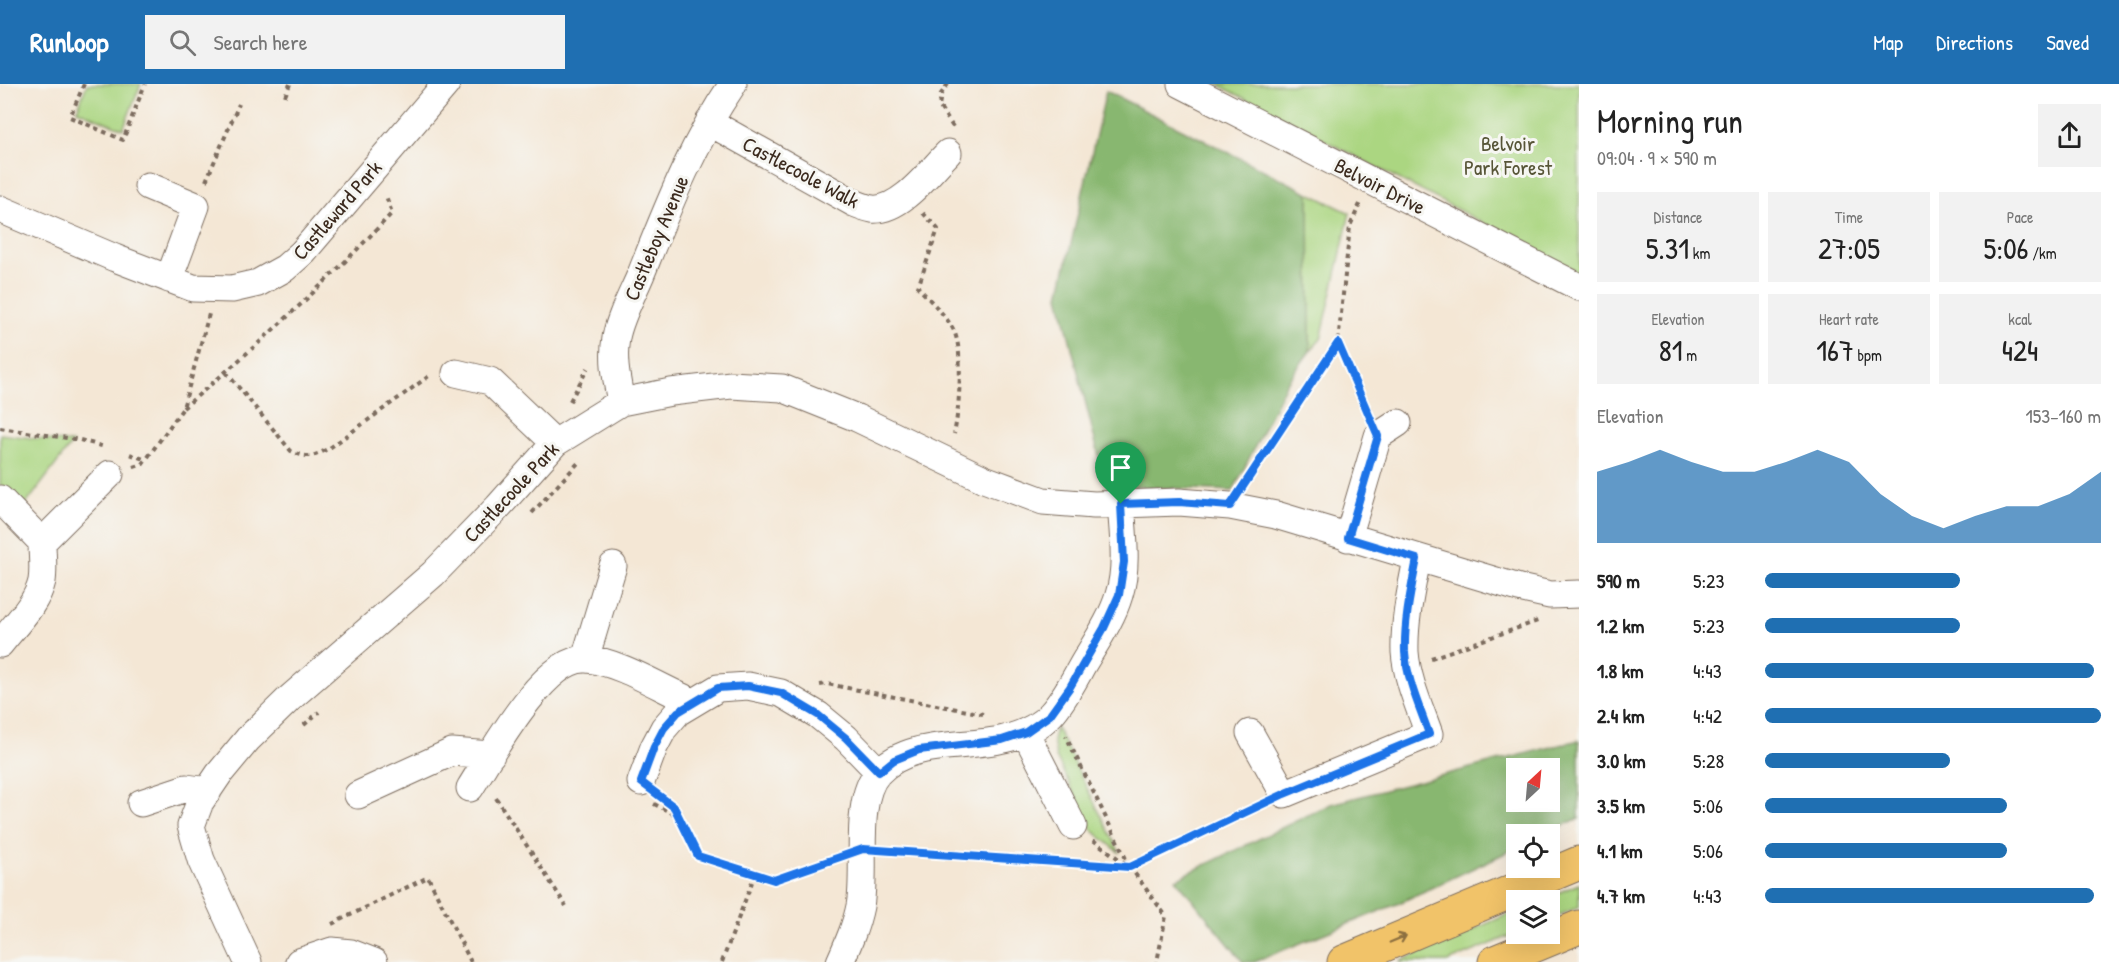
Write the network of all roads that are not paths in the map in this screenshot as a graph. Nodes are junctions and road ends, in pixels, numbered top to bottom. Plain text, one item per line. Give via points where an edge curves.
1 (446, 84) edge
2 (733, 84) edge
3 (1181, 84) edge
4 (709, 122) junction
5 (948, 153) road end
6 (148, 186) dead end
7 (0, 209) edge
8 (169, 279) junction
9 (1579, 287) edge
10 (456, 373) road end
11 (621, 402) junction
12 (1388, 430) road end
13 (555, 443) junction
14 (110, 461) road end
15 (0, 499) edge
16 (1121, 504) junction
17 (1348, 538) junction
18 (42, 542) junction
19 (1417, 559) junction
20 (613, 566) dead end
21 (1579, 594) edge
22 (0, 644) edge
23 (585, 659) junction
24 (693, 702) junction
25 (1026, 732) junction
26 (1250, 734) dead end
27 (879, 772) junction
28 (641, 782) road end
29 (208, 791) junction
30 (358, 795) dead end
31 (141, 803) dead end
32 (1073, 826) road end
33 (1579, 863) edge
34 (1579, 927) edge
35 (248, 962) edge
36 (299, 962) edge
37 (374, 962) edge
38 (840, 962) edge
39 (1344, 962) edge
40 (1496, 962) edge

1 - 8 street, Castleward Park via 303,252 285,268 258,283 232,289 193,288
2 - 4 street, Castleboy Avenue
3 - 9 street, Belvoir Drive
4 - 5 street, Castlecoole Walk via 854,203 873,209 891,205 907,195
4 - 11 street, Castleboy Avenue via 666,211 616,337 614,361
6 - 8 street via 196,206
7 - 8 street, Castleward Park
10 - 13 street via 490,381
11 - 13 street, Castlecoole Park
11 - 16 street, Castlecoole Park via 731,385 782,388 858,418 984,479 1043,501
12 - 17 street
13 - 29 street, Castlecoole Park via 433,574 248,739
14 - 18 street
15 - 18 street
16 - 17 street, Castlecoole Park via 1179,502 1230,506 1276,515
16 - 25 street via 1124,562 1119,595 1070,687 1053,711
17 - 19 street, Castlecoole Park
18 - 22 street via 42,580 36,596
19 - 21 street, Castlecoole Park via 1551,595
19 - 26 street via 1407,609 1405,653 1429,734 1284,794
20 - 23 street
23 - 24 street via 613,665
23 - 30 street via 567,663 540,684 480,772 452,752
24 - 27 street via 718,688 748,686 781,693 837,730
24 - 28 street via 664,728
25 - 27 street via 1002,740 919,750 894,760
25 - 32 street
27 - 38 street via 866,797 860,905
29 - 31 street via 186,788
29 - 35 street, Castlecoole Park via 191,826 201,860
39 -> 33 highway
34 - 40 highway
36 - 37 street via 332,951

